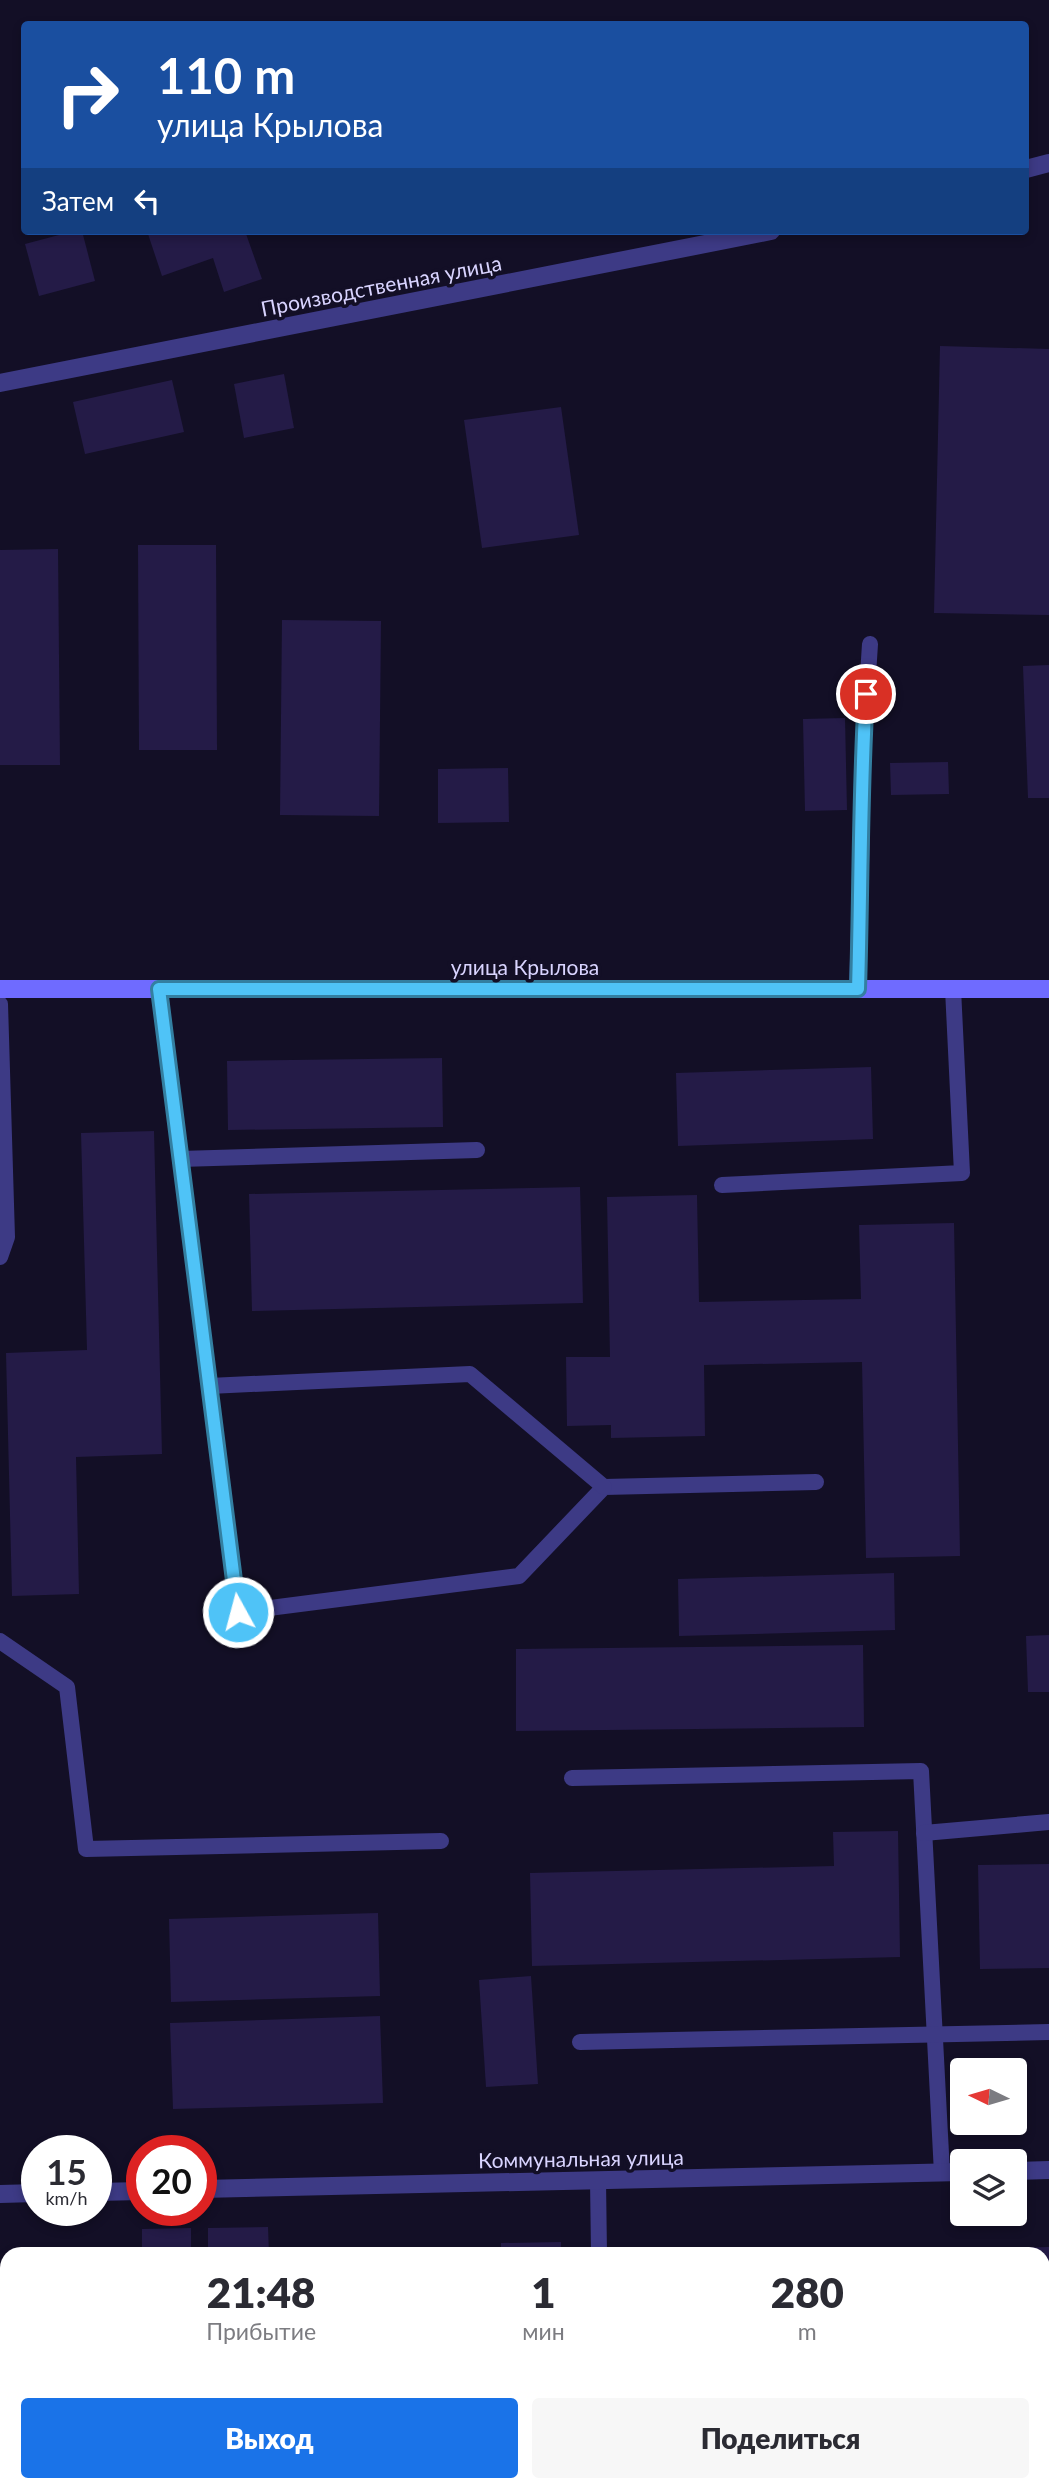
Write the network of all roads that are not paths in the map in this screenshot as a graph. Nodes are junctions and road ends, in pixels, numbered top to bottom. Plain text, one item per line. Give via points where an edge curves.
1 (1049, 163) edge
2 (1029, 168) edge
3 (751, 235) edge
4 (0, 383) edge
5 (870, 644) dead end
6 (0, 989) edge
7 (159, 989) junction
8 (858, 989) junction
9 (953, 989) junction
10 (1049, 989) edge
11 (0, 1004) edge
12 (477, 1150) dead end
13 (180, 1158) junction
14 (722, 1185) dead end
15 (0, 1257) edge
16 (209, 1386) junction
17 (816, 1482) dead end
18 (604, 1487) junction
19 (0, 1641) edge
20 (572, 1778) dead end
21 (1049, 1822) edge
22 (924, 1833) junction
23 (441, 1841) dead end
24 (1049, 2032) edge
25 (935, 2034) junction
26 (580, 2042) dead end
27 (1049, 2170) edge
28 (1027, 2171) edge
29 (942, 2173) junction
30 (950, 2173) edge
31 (598, 2180) junction
32 (217, 2189) edge
33 (21, 2193) edge
34 (0, 2194) edge
35 (599, 2247) edge

1 - 2 street
3 - 4 street, Производственная улица
5 - 8 lane via 862,769
6 - 7 street, улица Крылова
7 - 8 street, улица Крылова
7 - 13 lane
8 - 9 street, улица Крылова
9 - 10 street, улица Крылова
9 - 14 lane via 962,1172
11 - 15 lane via 7,1237
12 - 13 lane
13 - 16 lane
16 - 18 lane via 470,1374
16 - 18 lane via 238,1612 519,1576
17 - 18 lane
19 - 23 lane via 67,1687 86,1849
20 - 22 lane via 921,1771
21 - 22 lane
22 - 25 lane
24 - 25 lane
25 - 26 lane
25 - 29 lane
27 - 28 street
29 - 30 street, Коммунальная улица
29 - 31 street, Коммунальная улица
31 - 32 street, Коммунальная улица
31 - 35 lane
33 - 34 street

